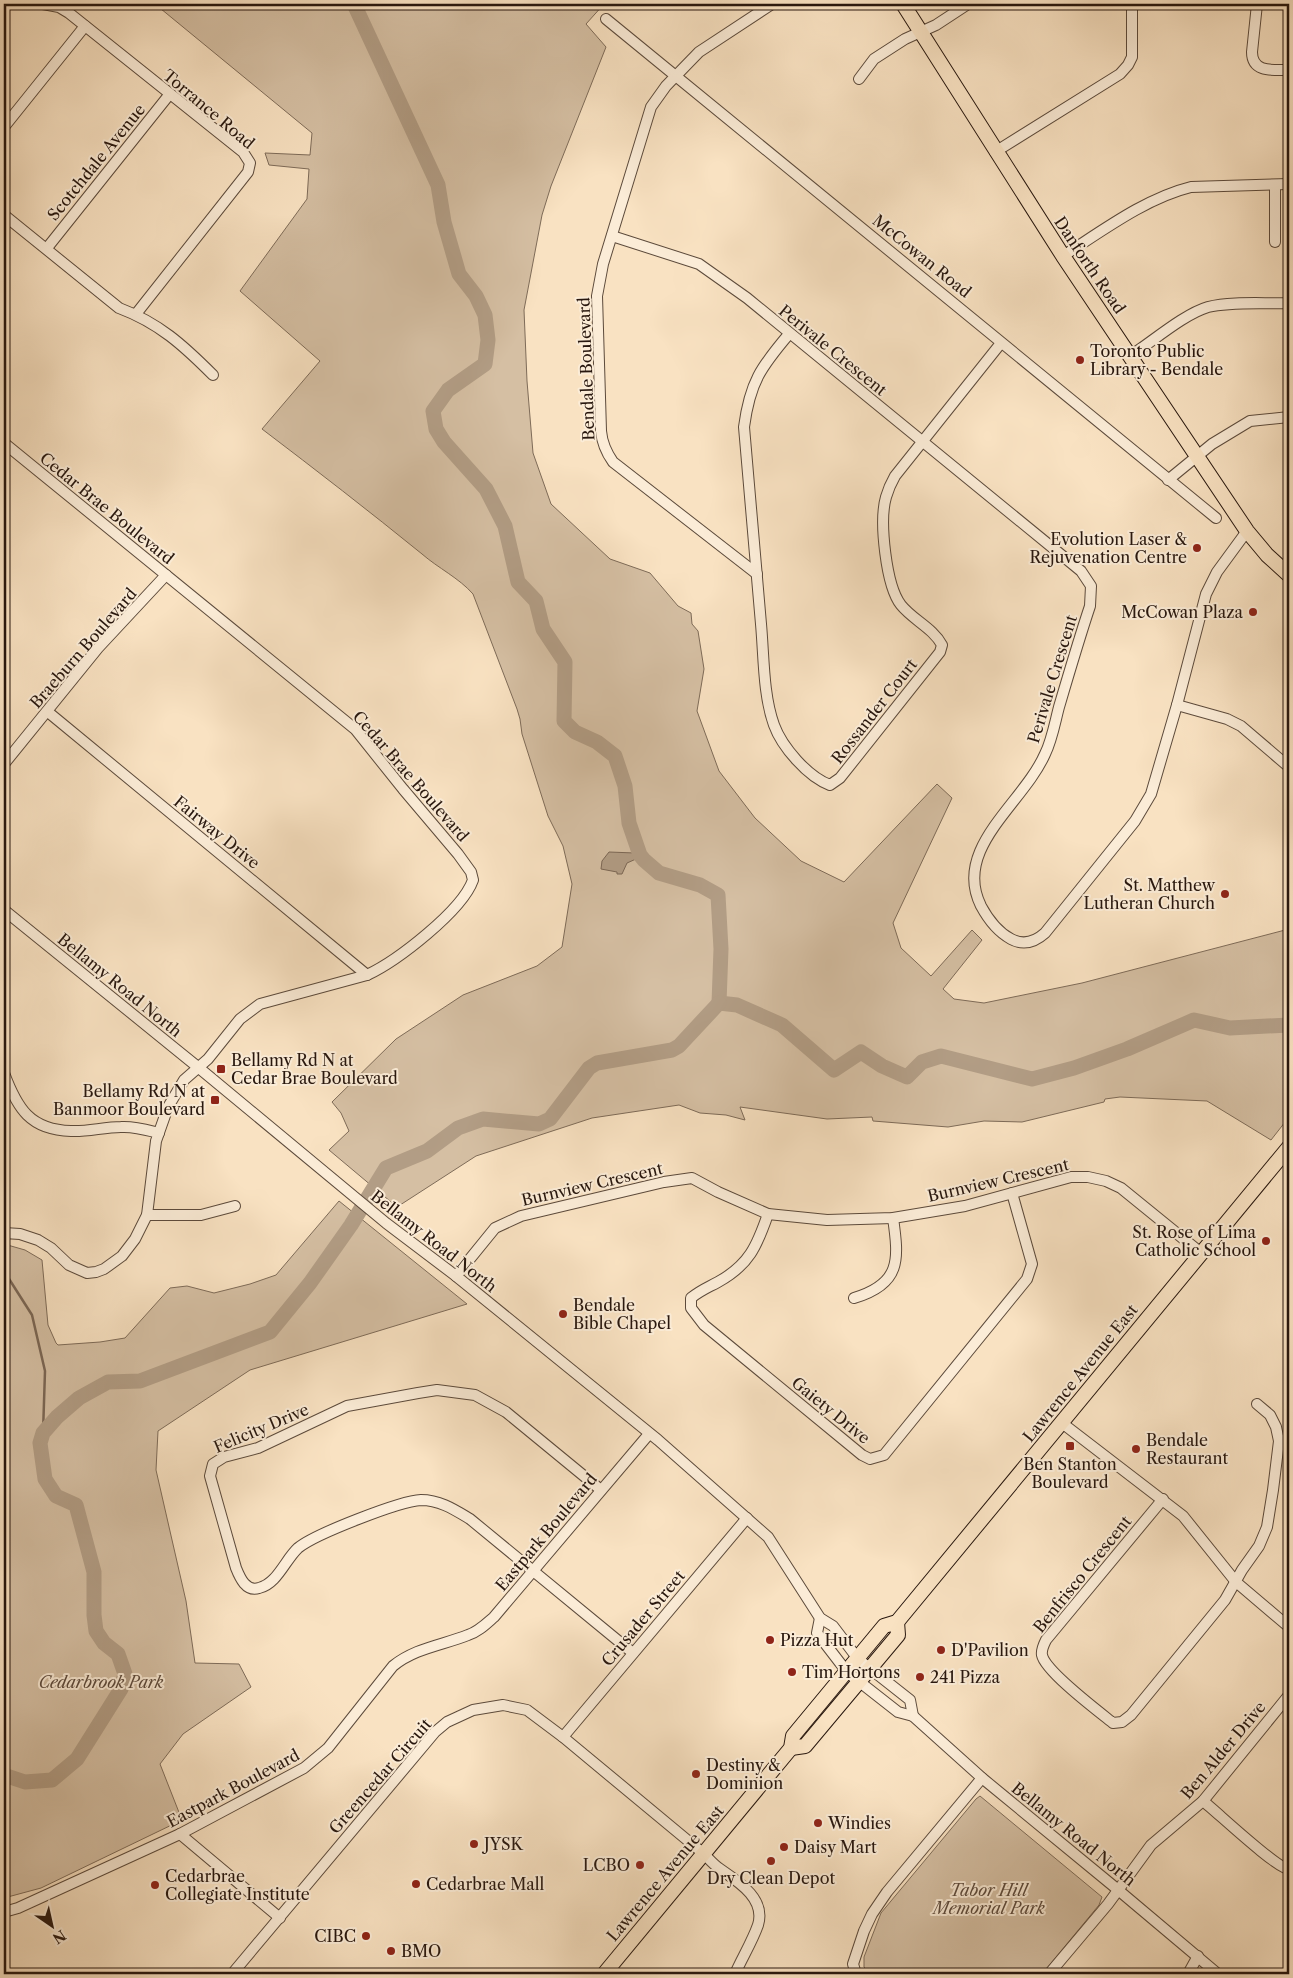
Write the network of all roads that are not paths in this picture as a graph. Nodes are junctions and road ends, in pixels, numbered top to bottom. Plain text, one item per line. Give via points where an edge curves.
1 (43, 4) edge
2 (772, 4) edge
3 (903, 4) edge
4 (968, 4) edge
5 (1132, 4) edge
6 (1257, 4) edge
7 (606, 19) dead end
8 (85, 26) junction
9 (920, 33) junction
10 (1289, 70) edge
11 (676, 76) junction
12 (859, 79) dead end
13 (169, 95) junction
14 (4, 127) edge
15 (995, 152) junction
16 (1275, 184) junction
17 (1289, 184) edge
18 (4, 215) edge
19 (612, 236) junction
20 (1275, 242) dead end
21 (46, 248) junction
22 (1063, 256) junction
23 (1289, 304) edge
24 (136, 314) junction
25 (789, 334) junction
26 (1000, 343) junction
27 (1130, 356) junction
28 (213, 375) dead end
29 (1289, 418) edge
30 (922, 442) junction
31 (4, 443) edge
32 (1196, 456) junction
33 (1168, 480) junction
34 (1216, 518) dead end
35 (1246, 531) junction
36 (757, 574) junction
37 (166, 575) junction
38 (1289, 575) edge
39 (1177, 705) junction
40 (48, 712) junction
41 (4, 764) edge
42 (1289, 767) edge
43 (4, 910) edge
44 (368, 976) junction
45 (199, 1068) junction
46 (4, 1073) edge
47 (159, 1133) junction
48 (1289, 1147) edge
49 (1012, 1193) junction
50 (235, 1206) dead end
51 (768, 1214) junction
52 (147, 1215) junction
53 (893, 1218) junction
54 (4, 1233) edge
55 (1201, 1253) junction
56 (456, 1276) junction
57 (854, 1298) dead end
58 (1257, 1404) dead end
59 (1062, 1423) junction
60 (649, 1434) junction
61 (601, 1490) junction
62 (1163, 1499) junction
63 (747, 1518) junction
64 (534, 1572) junction
65 (1236, 1582) junction
66 (820, 1618) junction
67 (897, 1622) junction
68 (1289, 1627) edge
69 (633, 1653) junction
70 (858, 1659) junction
71 (870, 1668) junction
72 (847, 1672) junction
73 (859, 1681) junction
74 (1289, 1695) edge
75 (913, 1716) junction
76 (563, 1737) junction
77 (791, 1748) junction
78 (982, 1778) junction
79 (1203, 1802) junction
80 (180, 1834) junction
81 (704, 1854) junction
82 (1289, 1870) edge
83 (1118, 1889) junction
84 (4, 1912) edge
85 (280, 1918) junction
86 (1198, 1956) junction
87 (232, 1974) edge
88 (604, 1974) edge
89 (735, 1974) edge
90 (856, 1974) edge
91 (1049, 1974) edge
92 (1188, 1974) edge
93 (1218, 1974) edge

1 - 8 street, Torrance Road via 59,7
2 - 11 street, Bendale Boulevard via 707,46
3 - 9 main road, Danforth Road
4 - 9 street
5 - 15 street via 1132,56 1120,74
6 - 10 street via 1252,58 1260,68
7 - 11 street, McCowan Road
8 - 13 street, Torrance Road
8 - 14 street
9 - 12 street via 874,59
9 - 15 main road, Danforth Road
11 - 19 street, Bendale Boulevard via 651,107
11 - 26 street, McCowan Road
13 - 21 street, Scotchdale Avenue
13 - 24 street, Torrance Road via 243,152 250,163 248,172
15 - 22 main road, Danforth Road
16 - 17 street
16 - 20 street
16 - 22 street via 1177,190 1126,216
18 - 21 street
19 - 25 street, Perivale Crescent via 699,264 747,298
19 - 36 street, Bendale Boulevard via 602,264 597,296 603,445 613,462
21 - 24 street via 119,308
22 - 27 main road, Danforth Road
23 - 27 street via 1209,307
24 - 28 street via 170,334
25 - 30 street, Perivale Crescent
25 - 36 street, Rossander Court via 762,366 747,404 744,427
26 - 30 street, Rossander Court
26 - 33 street, McCowan Road
27 - 32 main road, Danforth Road
29 - 32 street via 1250,421
30 - 36 street, Rossander Court via 895,476 885,499 886,556 894,594 900,604 942,645 940,652 840,778 830,785 821,782 796,759 774,727 768,705
30 - 39 street, Perivale Crescent via 1082,571 1091,586 1090,606 1045,755 979,849 975,864 975,894 992,922 1008,938 1018,943 1038,940 1135,821 1151,794
31 - 37 street, Cedar Brae Boulevard
32 - 33 street
32 - 35 main road, Danforth Road
33 - 34 street, McCowan Road
35 - 38 main road, Danforth Road
35 - 39 street, Perivale Crescent via 1216,573 1206,594
37 - 40 street, Braeburn Boulevard via 98,648
37 - 44 street, Cedar Brae Boulevard via 355,729 471,872 473,880 461,902 444,919
39 - 42 street via 1241,726
40 - 41 street, Braeburn Boulevard
40 - 44 street, Fairway Drive
43 - 45 street, Bellamy Road North
44 - 45 street, Cedar Brae Boulevard via 260,1004 240,1019
45 - 47 street, Cedar Brae Boulevard via 184,1080 168,1107
45 - 56 street, Bellamy Road North via 386,1223
46 - 47 street via 21,1110 49,1129 72,1132 123,1126
47 - 52 street, Cedar Brae Boulevard
48 - 55 main road, Lawrence Avenue East
49 - 51 street, Gaiety Drive via 1032,1264 1028,1279 884,1455 870,1459 704,1326 691,1308 691,1298 739,1267 757,1245
49 - 53 street, Burnview Crescent via 965,1206
49 - 55 street, Burnview Crescent via 1071,1177 1106,1181 1121,1188
50 - 52 street via 200,1215
51 - 53 street, Burnview Crescent via 827,1220
51 - 56 street, Burnview Crescent via 692,1178 664,1182 521,1216 495,1228
52 - 54 street, Cedar Brae Boulevard via 122,1256 96,1272 87,1273 69,1265 38,1240
53 - 57 street via 897,1245 895,1268 884,1285
55 - 59 main road, Lawrence Avenue East
56 - 60 street, Bellamy Road North
58 - 65 street via 1270,1415 1279,1441 1267,1527
59 - 62 street
59 - 67 main road, Lawrence Avenue East
60 - 61 street, Eastpark Boulevard
60 - 63 street, Bellamy Road North
61 - 64 street, Eastpark Boulevard
61 - 64 street, Felicity Drive via 506,1412 475,1395 438,1390 347,1406 258,1448 224,1457 210,1470 236,1568 248,1587 267,1586 298,1548 314,1538 406,1502 423,1500 441,1503 470,1519
62 - 65 street via 1194,1529
62 - 65 street, Benfrisco Crescent via 1046,1640 1042,1654 1048,1668 1112,1724 1122,1722 1225,1600
63 - 66 street, Bellamy Road North via 768,1537
63 - 69 street, Crusader Street
64 - 69 street
64 - 80 street, Eastpark Boulevard via 482,1627 470,1635 415,1652 393,1666 317,1759
65 - 68 street
66 - 70 street, Bellamy Road North via 833,1626
66 - 72 street, Bellamy Road North via 817,1633
67 - 70 main road, Lawrence Avenue East via 884,1626
67 - 71 main road, Lawrence Avenue East via 898,1635
69 - 76 street, Crusader Street
70 - 71 street, Bellamy Road North
70 - 72 main road, Lawrence Avenue East
71 - 73 main road, Lawrence Avenue East
71 - 75 street, Bellamy Road North via 910,1700
72 - 73 street, Bellamy Road North
72 - 77 main road, Lawrence Avenue East via 793,1736
73 - 75 street, Bellamy Road North via 898,1712
73 - 77 main road, Lawrence Avenue East via 805,1746
74 - 79 street, Ben Alder Drive
75 - 78 street, Bellamy Road North
76 - 81 street, Greencedar Circuit
76 - 85 street, Greencedar Circuit via 527,1710 503,1705 473,1710 447,1722 414,1756
77 - 81 main road, Lawrence Avenue East
78 - 83 street, Bellamy Road North
78 - 90 street via 872,1914 853,1964
79 - 82 street
79 - 83 street, Ben Alder Drive via 1158,1837
80 - 84 street, Eastpark Boulevard via 26,1905
80 - 85 street
81 - 88 main road, Lawrence Avenue East
81 - 89 street, Greencedar Circuit via 746,1889 756,1900 760,1911 757,1926
83 - 86 street, Bellamy Road North
83 - 91 street, Ben Alder Drive
85 - 87 street, Greencedar Circuit
86 - 92 street
86 - 93 street, Bellamy Road North

